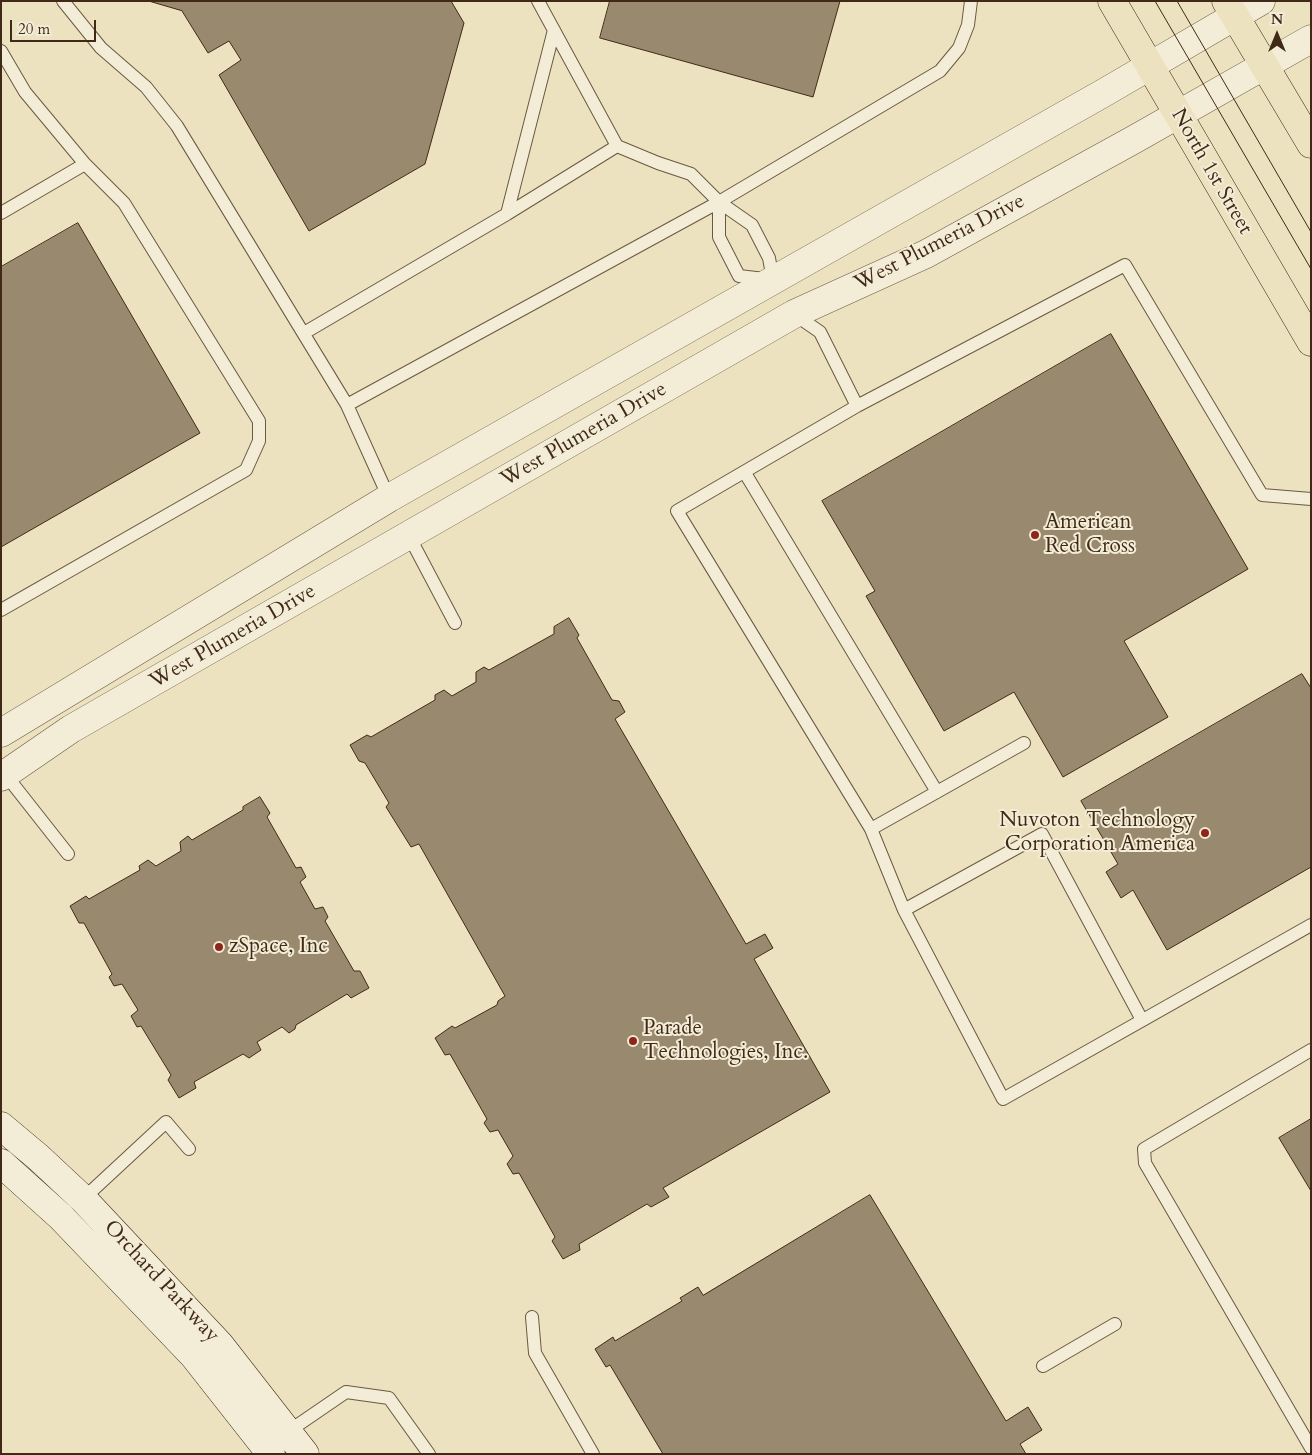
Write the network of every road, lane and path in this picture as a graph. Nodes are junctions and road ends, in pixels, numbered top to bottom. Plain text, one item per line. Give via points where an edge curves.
1 (63, 1) edge
2 (538, 1) edge
3 (971, 1) edge
4 (1112, 1) edge
5 (1261, 1) edge
6 (1230, 9) edge
7 (554, 30) junction
8 (1311, 39) edge
9 (1, 51) edge
10 (1149, 66) junction
11 (1264, 66) junction
12 (1178, 115) junction
13 (1311, 144) edge
14 (617, 146) junction
15 (85, 164) junction
16 (719, 202) junction
17 (1, 213) edge
18 (507, 214) junction
19 (773, 280) junction
20 (794, 314) junction
21 (304, 333) junction
22 (1311, 342) edge
23 (347, 405) junction
24 (857, 406) junction
25 (745, 473) junction
26 (389, 498) junction
27 (1311, 499) edge
28 (409, 536) junction
29 (1, 610) edge
30 (455, 623) dead end
31 (1, 733) edge
32 (1024, 743) dead end
33 (2, 774) edge
34 (937, 792) junction
35 (871, 829) junction
36 (68, 854) dead end
37 (904, 910) junction
38 (1311, 925) edge
39 (1142, 1020) junction
40 (1311, 1050) edge
41 (1, 1126) edge
42 (189, 1149) dead end
43 (1, 1163) edge
44 (83, 1199) junction
45 (61, 1216) junction
46 (532, 1317) dead end
47 (1115, 1324) dead end
48 (1043, 1366) dead end
49 (289, 1431) junction
50 (1311, 1448) edge
51 (265, 1452) edge
52 (305, 1454) edge
53 (429, 1454) edge
54 (593, 1454) edge

1 - 21 lane via 101,48 146,87 177,126
2 - 7 lane
3 - 16 lane via 968,24 959,48 940,71
4 - 10 main road, North 1st Street
5 - 6 street, West Plumeria Drive
6 - 10 street, West Plumeria Drive
6 - 11 main road
7 - 14 lane
7 - 18 lane
8 - 11 street, West Plumeria Drive
9 - 15 lane via 24,92
10 - 12 main road, North 1st Street
10 - 19 street, West Plumeria Drive
11 - 12 street, West Plumeria Drive
11 - 13 main road
12 - 20 street, West Plumeria Drive via 926,254
12 - 22 main road, North 1st Street
14 - 16 lane via 691,174
14 - 18 lane
15 - 17 lane
15 - 29 lane via 124,203 259,421 259,441 246,470
16 - 19 lane via 752,225 769,258
16 - 19 lane via 719,238 739,276
16 - 23 lane
18 - 21 lane
19 - 20 street
19 - 26 street, West Plumeria Drive
20 - 24 lane via 820,332
20 - 28 street, West Plumeria Drive
21 - 23 lane
23 - 26 lane
24 - 25 lane
24 - 27 lane via 1125,265 1262,495
25 - 34 lane
25 - 35 lane via 677,511
26 - 28 street
26 - 31 street, West Plumeria Drive
28 - 30 lane
28 - 33 street, West Plumeria Drive via 71,729
32 - 34 lane
33 - 36 lane
34 - 35 lane
35 - 37 lane
37 - 39 lane via 1042,834
37 - 39 lane via 1003,1099
38 - 39 lane
40 - 50 lane via 1144,1149 1145,1163
41 - 44 street, Orchard Parkway
42 - 44 lane via 166,1122
43 - 45 street, Orchard Parkway
44 - 45 street
44 - 49 street, Orchard Parkway via 220,1345
45 - 51 street, Orchard Parkway via 194,1356
46 - 54 lane via 535,1353
47 - 48 lane
49 - 51 street
49 - 52 street, Orchard Parkway
49 - 53 lane via 346,1392 389,1398

